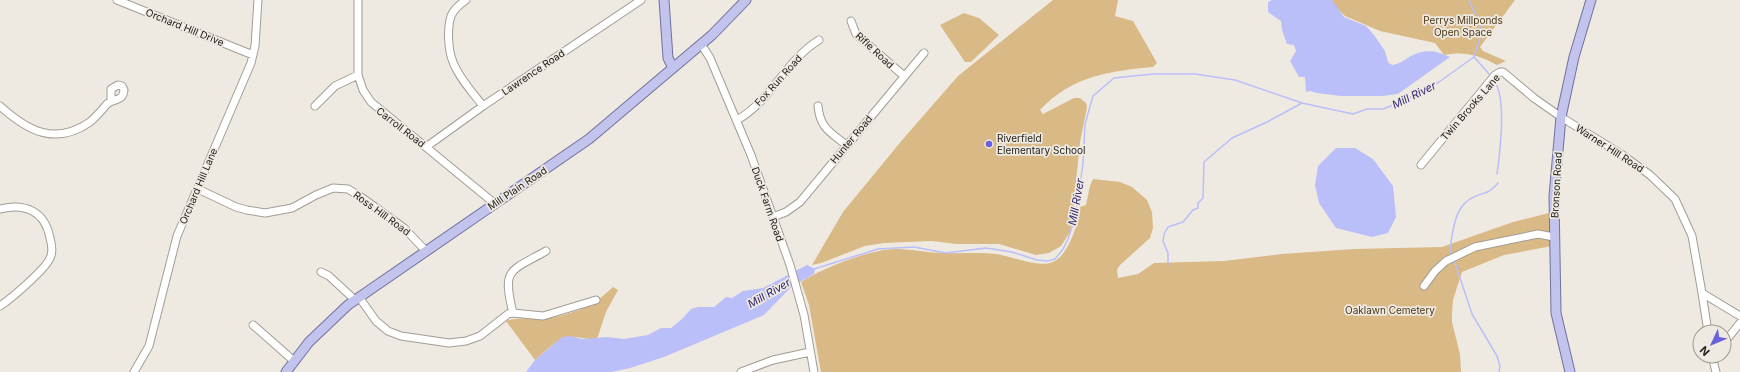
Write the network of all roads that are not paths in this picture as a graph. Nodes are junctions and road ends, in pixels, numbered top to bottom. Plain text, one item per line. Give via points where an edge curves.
1 (117, 0) edge
2 (258, 0) edge
3 (358, 0) edge
4 (466, 0) edge
5 (641, 0) edge
6 (664, 0) edge
7 (746, 0) edge
8 (1591, 0) edge
9 (851, 20) dead end
10 (819, 40) dead end
11 (701, 44) junction
12 (924, 54) dead end
13 (253, 55) junction
14 (673, 68) junction
15 (358, 75) junction
16 (904, 76) junction
17 (110, 101) dead end
18 (0, 106) edge
19 (314, 106) dead end
20 (483, 106) junction
21 (818, 106) dead end
22 (1561, 118) junction
23 (737, 120) junction
24 (846, 145) junction
25 (426, 147) junction
26 (1422, 165) dead end
27 (198, 189) junction
28 (494, 203) junction
29 (0, 209) edge
30 (773, 217) junction
31 (1554, 233) junction
32 (426, 251) junction
33 (546, 251) dead end
34 (321, 272) dead end
35 (1424, 286) dead end
36 (1702, 293) junction
37 (357, 298) junction
38 (596, 300) dead end
39 (0, 306) edge
40 (513, 313) junction
41 (1740, 316) edge
42 (1740, 323) edge
43 (1707, 324) edge
44 (253, 325) dead end
45 (1732, 333) edge
46 (810, 352) junction
47 (294, 361) junction
48 (134, 372) edge
49 (286, 372) edge
50 (741, 372) edge
51 (814, 372) edge
52 (1570, 372) edge

1 - 13 street, Orchard Hill Drive
2 - 13 street, Orchard Hill Lane
3 - 15 street, Carroll Road
4 - 20 street via 451,16 450,53 456,69
5 - 20 street, Lawrence Road
6 - 14 main road via 668,58
7 - 11 main road, Mill Plain Road
8 - 22 main road, Bronson Road via 1574,57
9 - 16 street, Rifle Road via 856,34
10 - 23 street, Fox Run Road via 808,47 758,104
11 - 14 main road, Mill Plain Road
11 - 23 street, Duck Farm Road via 710,58
12 - 16 street, Hunter Road
13 - 27 street, Orchard Hill Lane
14 - 28 main road, Mill Plain Road via 589,139
15 - 19 street via 335,86
15 - 25 street, Carroll Road via 371,102
16 - 24 street, Hunter Road
17 - 18 street via 91,121 73,131 58,134 39,133 23,125
20 - 25 street, Lawrence Road
21 - 24 street via 819,117 824,127
22 - 26 street, Twin Brooks Lane via 1500,72
22 - 31 main road, Bronson Road via 1554,196
22 - 36 street, Warner Hill Road via 1633,162 1675,199 1692,236
23 - 30 street, Duck Farm Road
24 - 30 street, Hunter Road via 800,202
25 - 28 street, Carroll Road
27 - 32 street, Ross Hill Road via 236,207 265,213 292,208 333,188 348,189 404,228
27 - 48 street, Orchard Hill Lane via 177,236 149,346
28 - 32 main road, Mill Plain Road
29 - 39 street via 12,206 27,208 41,217 49,230 52,246 50,260 28,283
30 - 46 street, Duck Farm Road via 798,292
31 - 35 street via 1475,247 1450,259 1435,271
31 - 52 main road, Bronson Road via 1556,313
32 - 37 main road, Mill Plain Road
33 - 40 street via 516,268 509,276 507,290
34 - 37 street
36 - 41 street
36 - 43 street, Warner Hill Road
37 - 40 street via 388,331 401,336 449,343 480,336
37 - 47 main road, Mill Plain Road via 328,322
38 - 40 street via 543,316
42 - 45 street
44 - 47 street
46 - 50 street via 773,360
46 - 51 street, Duck Farm Road
47 - 49 main road, Mill Plain Road

